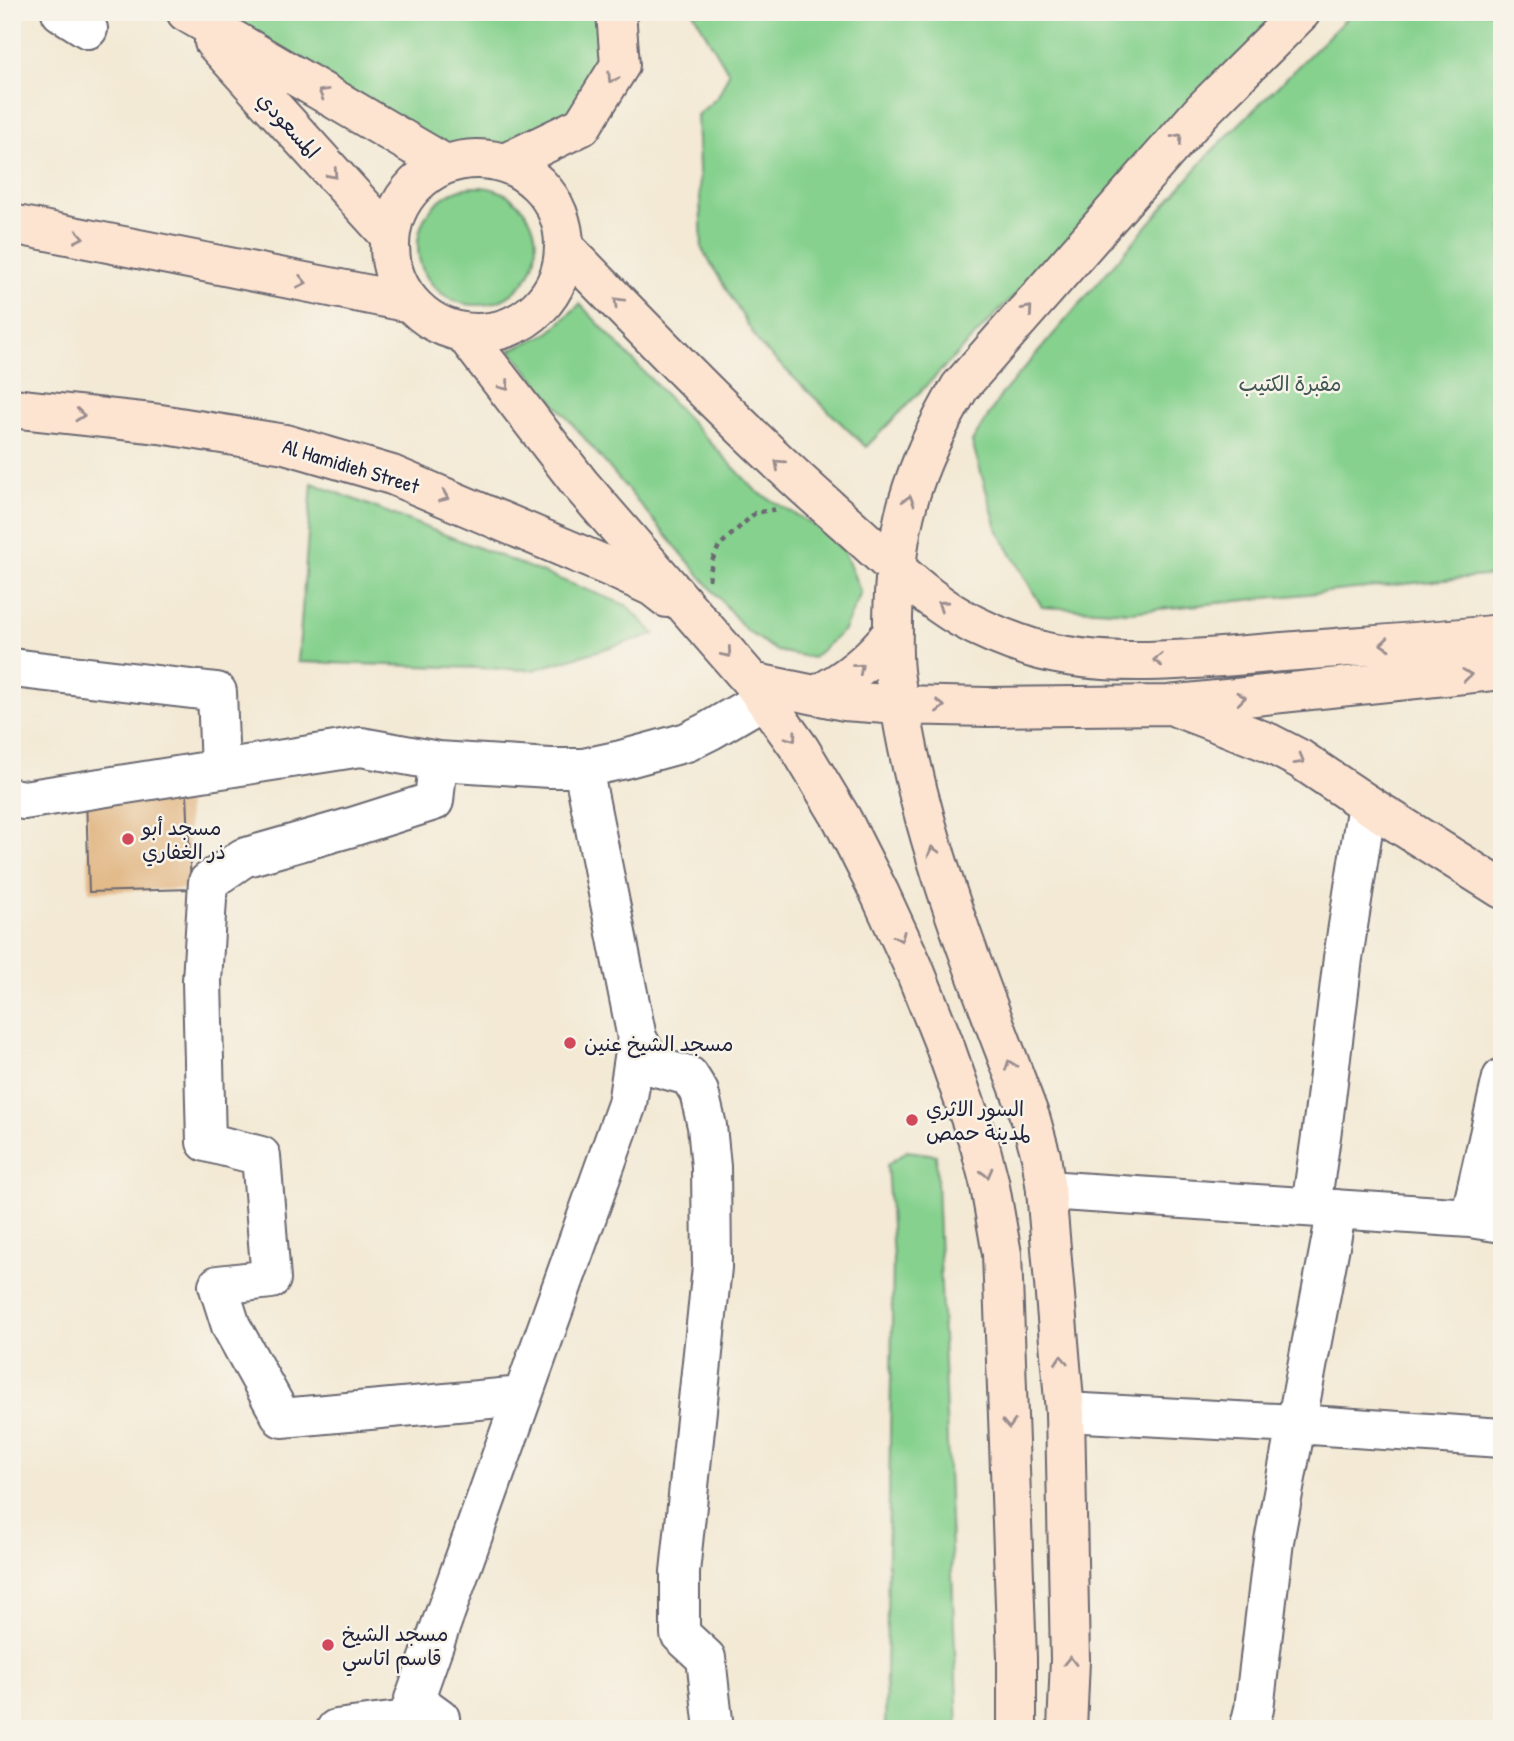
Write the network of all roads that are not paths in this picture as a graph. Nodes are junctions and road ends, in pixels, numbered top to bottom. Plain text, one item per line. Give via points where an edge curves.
1 (616, 12) edge
2 (1301, 12) edge
3 (187, 13) edge
4 (505, 163) junction
5 (445, 164) junction
6 (12, 224) edge
7 (390, 236) junction
8 (565, 248) junction
9 (411, 303) junction
10 (463, 332) junction
11 (12, 408) edge
12 (895, 567) junction
13 (702, 625) junction
14 (893, 632) junction
15 (1502, 634) edge
16 (12, 668) edge
17 (1502, 670) edge
18 (758, 690) junction
19 (817, 695) junction
20 (900, 705) junction
21 (1170, 705) junction
22 (438, 761) junction
23 (583, 768) junction
24 (220, 769) junction
25 (12, 798) edge
26 (1367, 804) junction
27 (1502, 889) edge
28 (638, 1038) junction
29 (1502, 1078) edge
30 (1046, 1190) junction
31 (1324, 1208) junction
32 (1486, 1220) edge
33 (522, 1396) junction
34 (1065, 1412) junction
35 (1296, 1424) junction
36 (1502, 1438) edge
37 (414, 1699) junction
38 (336, 1729) edge
39 (441, 1729) edge
40 (714, 1729) edge
41 (1017, 1729) edge
42 (1067, 1729) edge
43 (1249, 1729) edge

1 -> 4 main road via 620,65 582,126
12 -> 2 main road via 917,473 960,387 1202,111
5 -> 3 main road
3 -> 7 main road, المسعودي
4 - 5 main road via 475,158
4 - 8 main road via 530,176 549,196 561,220
5 - 7 main road via 407,192
6 -> 9 main road
7 - 9 main road via 390,260 397,283
8 - 10 main road via 559,277 544,303 521,322 493,332
12 -> 8 main road via 772,457
9 - 10 main road via 435,323
10 -> 13 main road via 582,485
11 -> 13 main road, Al Hamidieh Street via 285,444 392,475 653,587
12 - 14 main road
15 -> 12 main road via 1192,659 1129,661 1075,656 996,636 926,594
13 -> 18 main road
19 -> 14 main road via 859,669
14 - 20 main road
16 - 24 street via 217,692
21 -> 17 main road
18 - 19 main road
18 - 23 street via 709,731 687,741
18 -> 41 main road via 800,748 879,892 943,1041 989,1181 1004,1290
19 - 20 main road
20 -> 21 main road
30 -> 20 main road via 1031,1120 932,848
21 -> 26 main road via 1267,742
22 - 23 street
22 - 24 street via 361,747
22 - 33 street via 434,801 243,858 208,882 202,981 206,1142 261,1156 271,1279 218,1284 231,1326 282,1419
23 - 28 street
24 - 25 street via 24,800
26 - 27 main road
26 - 31 street via 1324,1115
28 - 33 street via 627,1104
28 - 40 street via 652,1066 689,1076 699,1093 707,1126 712,1267 680,1572 680,1634 706,1658
29 - 32 street
30 - 31 street
34 -> 30 main road
31 - 32 street
31 - 35 street
33 - 37 street
34 - 35 street
42 -> 34 main road
35 - 36 street
35 - 43 street via 1274,1541
37 - 38 street via 407,1720
37 - 39 street via 440,1718

